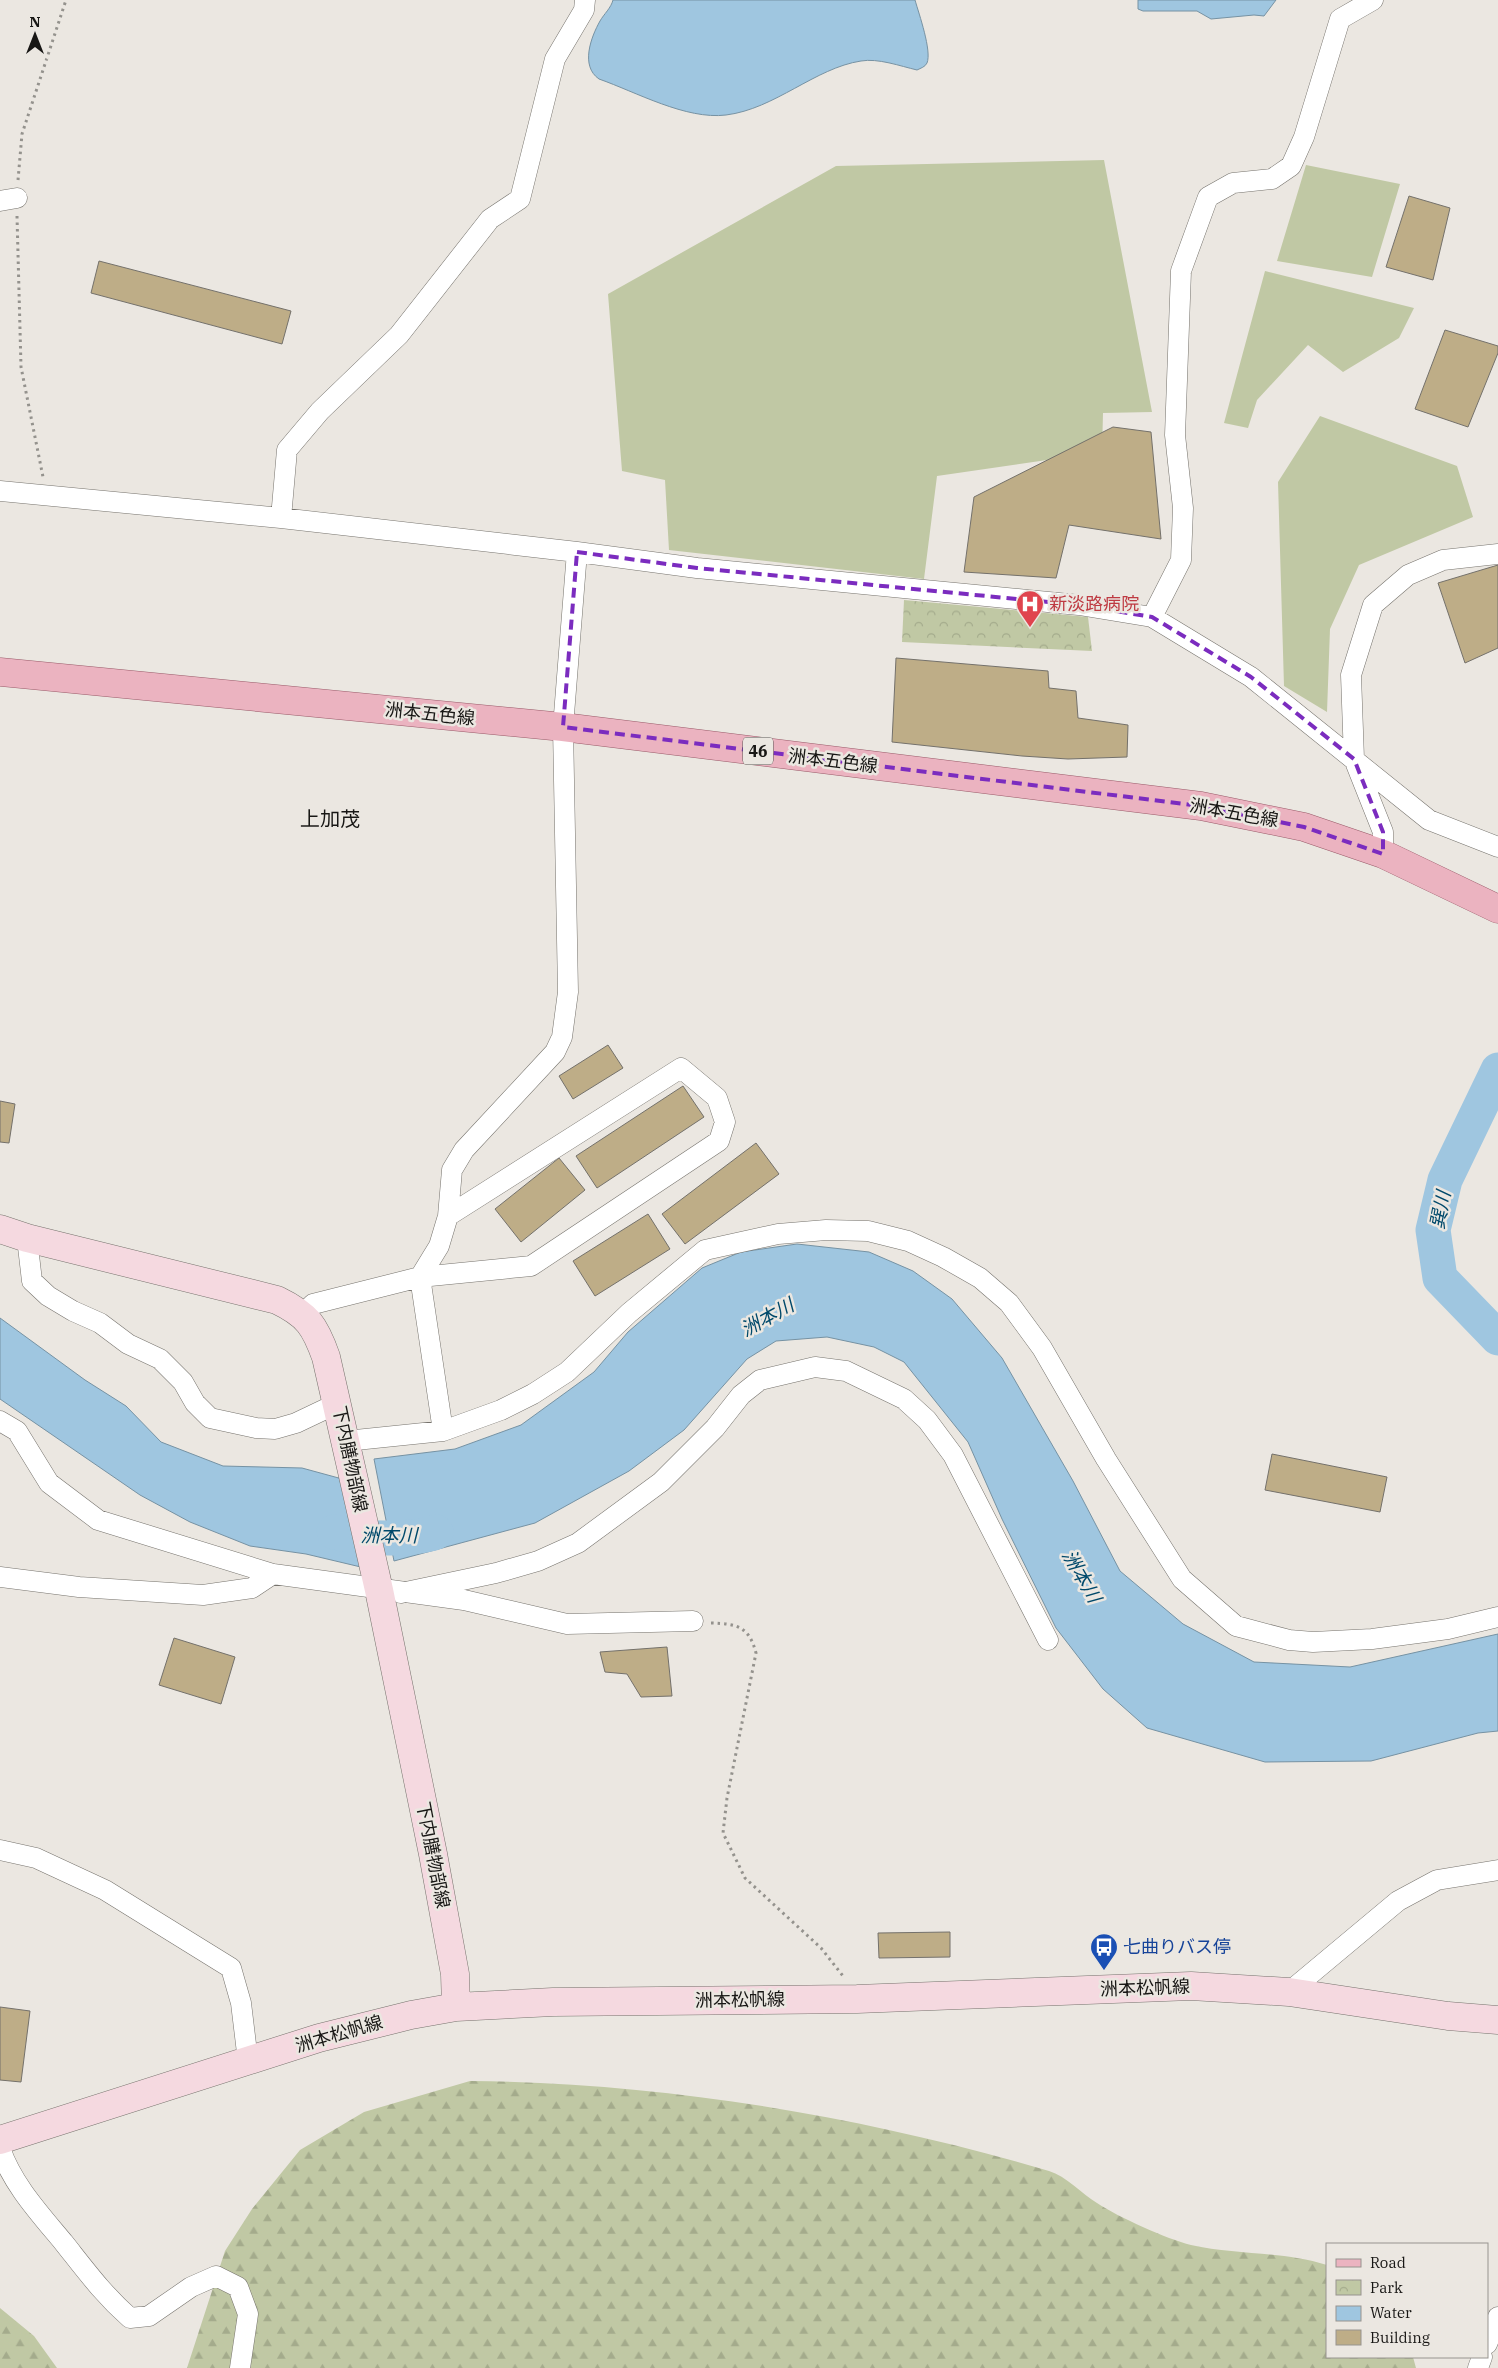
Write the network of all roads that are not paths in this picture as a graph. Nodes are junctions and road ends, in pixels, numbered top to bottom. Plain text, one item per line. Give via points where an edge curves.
1 (585, 0) edge
2 (1373, 0) edge
3 (0, 492) edge
4 (281, 518) junction
5 (577, 552) junction
6 (1498, 554) edge
7 (1152, 617) junction
8 (0, 672) edge
9 (563, 727) junction
10 (1354, 759) junction
11 (1498, 847) edge
12 (1383, 854) junction
13 (1498, 909) edge
14 (448, 1216) junction
15 (0, 1229) edge
16 (27, 1238) junction
17 (420, 1277) junction
18 (303, 1314) junction
19 (338, 1404) junction
20 (0, 1421) edge
21 (443, 1431) junction
22 (346, 1440) junction
23 (272, 1574) junction
24 (0, 1578) edge
25 (384, 1584) junction
26 (1498, 1617) edge
27 (693, 1621) road end
28 (1048, 1640) dead end
29 (0, 1850) edge
30 (1498, 1870) edge
31 (1289, 1992) junction
32 (456, 2007) junction
33 (1498, 2020) edge
34 (248, 2061) junction
35 (0, 2140) edge
36 (0, 2148) edge
37 (1498, 2317) edge
38 (1488, 2342) edge
39 (240, 2368) edge

1 - 4 street via 584,10 554,59 520,199 490,219 399,335 320,411 287,450
2 - 7 street via 1340,19 1304,138 1291,166 1272,179 1233,183 1208,197 1181,271 1175,435 1183,508 1181,560
3 - 4 street
4 - 5 street
5 - 7 street via 697,568 1079,604
5 - 9 street
6 - 10 street via 1443,560 1408,575 1373,604 1351,675
7 - 10 street via 1251,677
8 - 9 main road, 洲本五色線 / 46
9 - 12 main road, 洲本五色線 / 46 via 1201,806 1304,826
9 - 14 street via 568,992 562,1038 555,1052 464,1150 452,1170
10 - 11 street via 1429,820
10 - 12 street via 1383,832
12 - 13 main road, 洲本五色線 / 46
14 - 17 street via 439,1246
14 - 17 street via 682,1068 717,1098 725,1122 719,1141 531,1266
15 - 16 main road, 下内膳物部線
16 - 18 main road, 下内膳物部線 via 252,1293 277,1300
16 - 19 street via 32,1281 48,1296 100,1322 128,1344 160,1359 183,1382 195,1403 210,1418 275,1430
17 - 18 street via 313,1304
17 - 21 street
18 - 19 main road, 下内膳物部線 via 318,1336
19 - 22 main road, 下内膳物部線
20 - 23 street via 17,1431 49,1483 98,1520
21 - 22 street
21 - 26 street via 501,1410 534,1394 567,1372 630,1313 706,1250 778,1234 868,1231 908,1241 943,1257 980,1278 1009,1303 1042,1348 1106,1459 1182,1579 1236,1626 1289,1640 1313,1642 1372,1639 1448,1629
22 - 25 main road, 下内膳物部線
23 - 24 street via 252,1588 203,1595
23 - 25 street
25 - 27 street via 568,1624
25 - 28 street via 496,1574 538,1561 578,1543 661,1482 715,1428 741,1395 760,1380 815,1367 846,1371 888,1391 904,1399 926,1420 953,1455
25 - 32 main road, 下内膳物部線 via 455,1974
29 - 34 street via 36,1858 105,1890 231,1968 241,2004
30 - 31 street via 1437,1880 1398,1901
31 - 32 main road, 洲本松帆線 via 1191,1986 857,1999 553,2002
31 - 33 main road, 洲本松帆線 via 1448,2016
32 - 34 main road, 洲本松帆線 via 362,2026
34 - 35 main road, 洲本松帆線
36 - 39 street via 27,2198 105,2296 130,2318 148,2316 191,2287 216,2276 238,2287 248,2314
37 - 38 street

